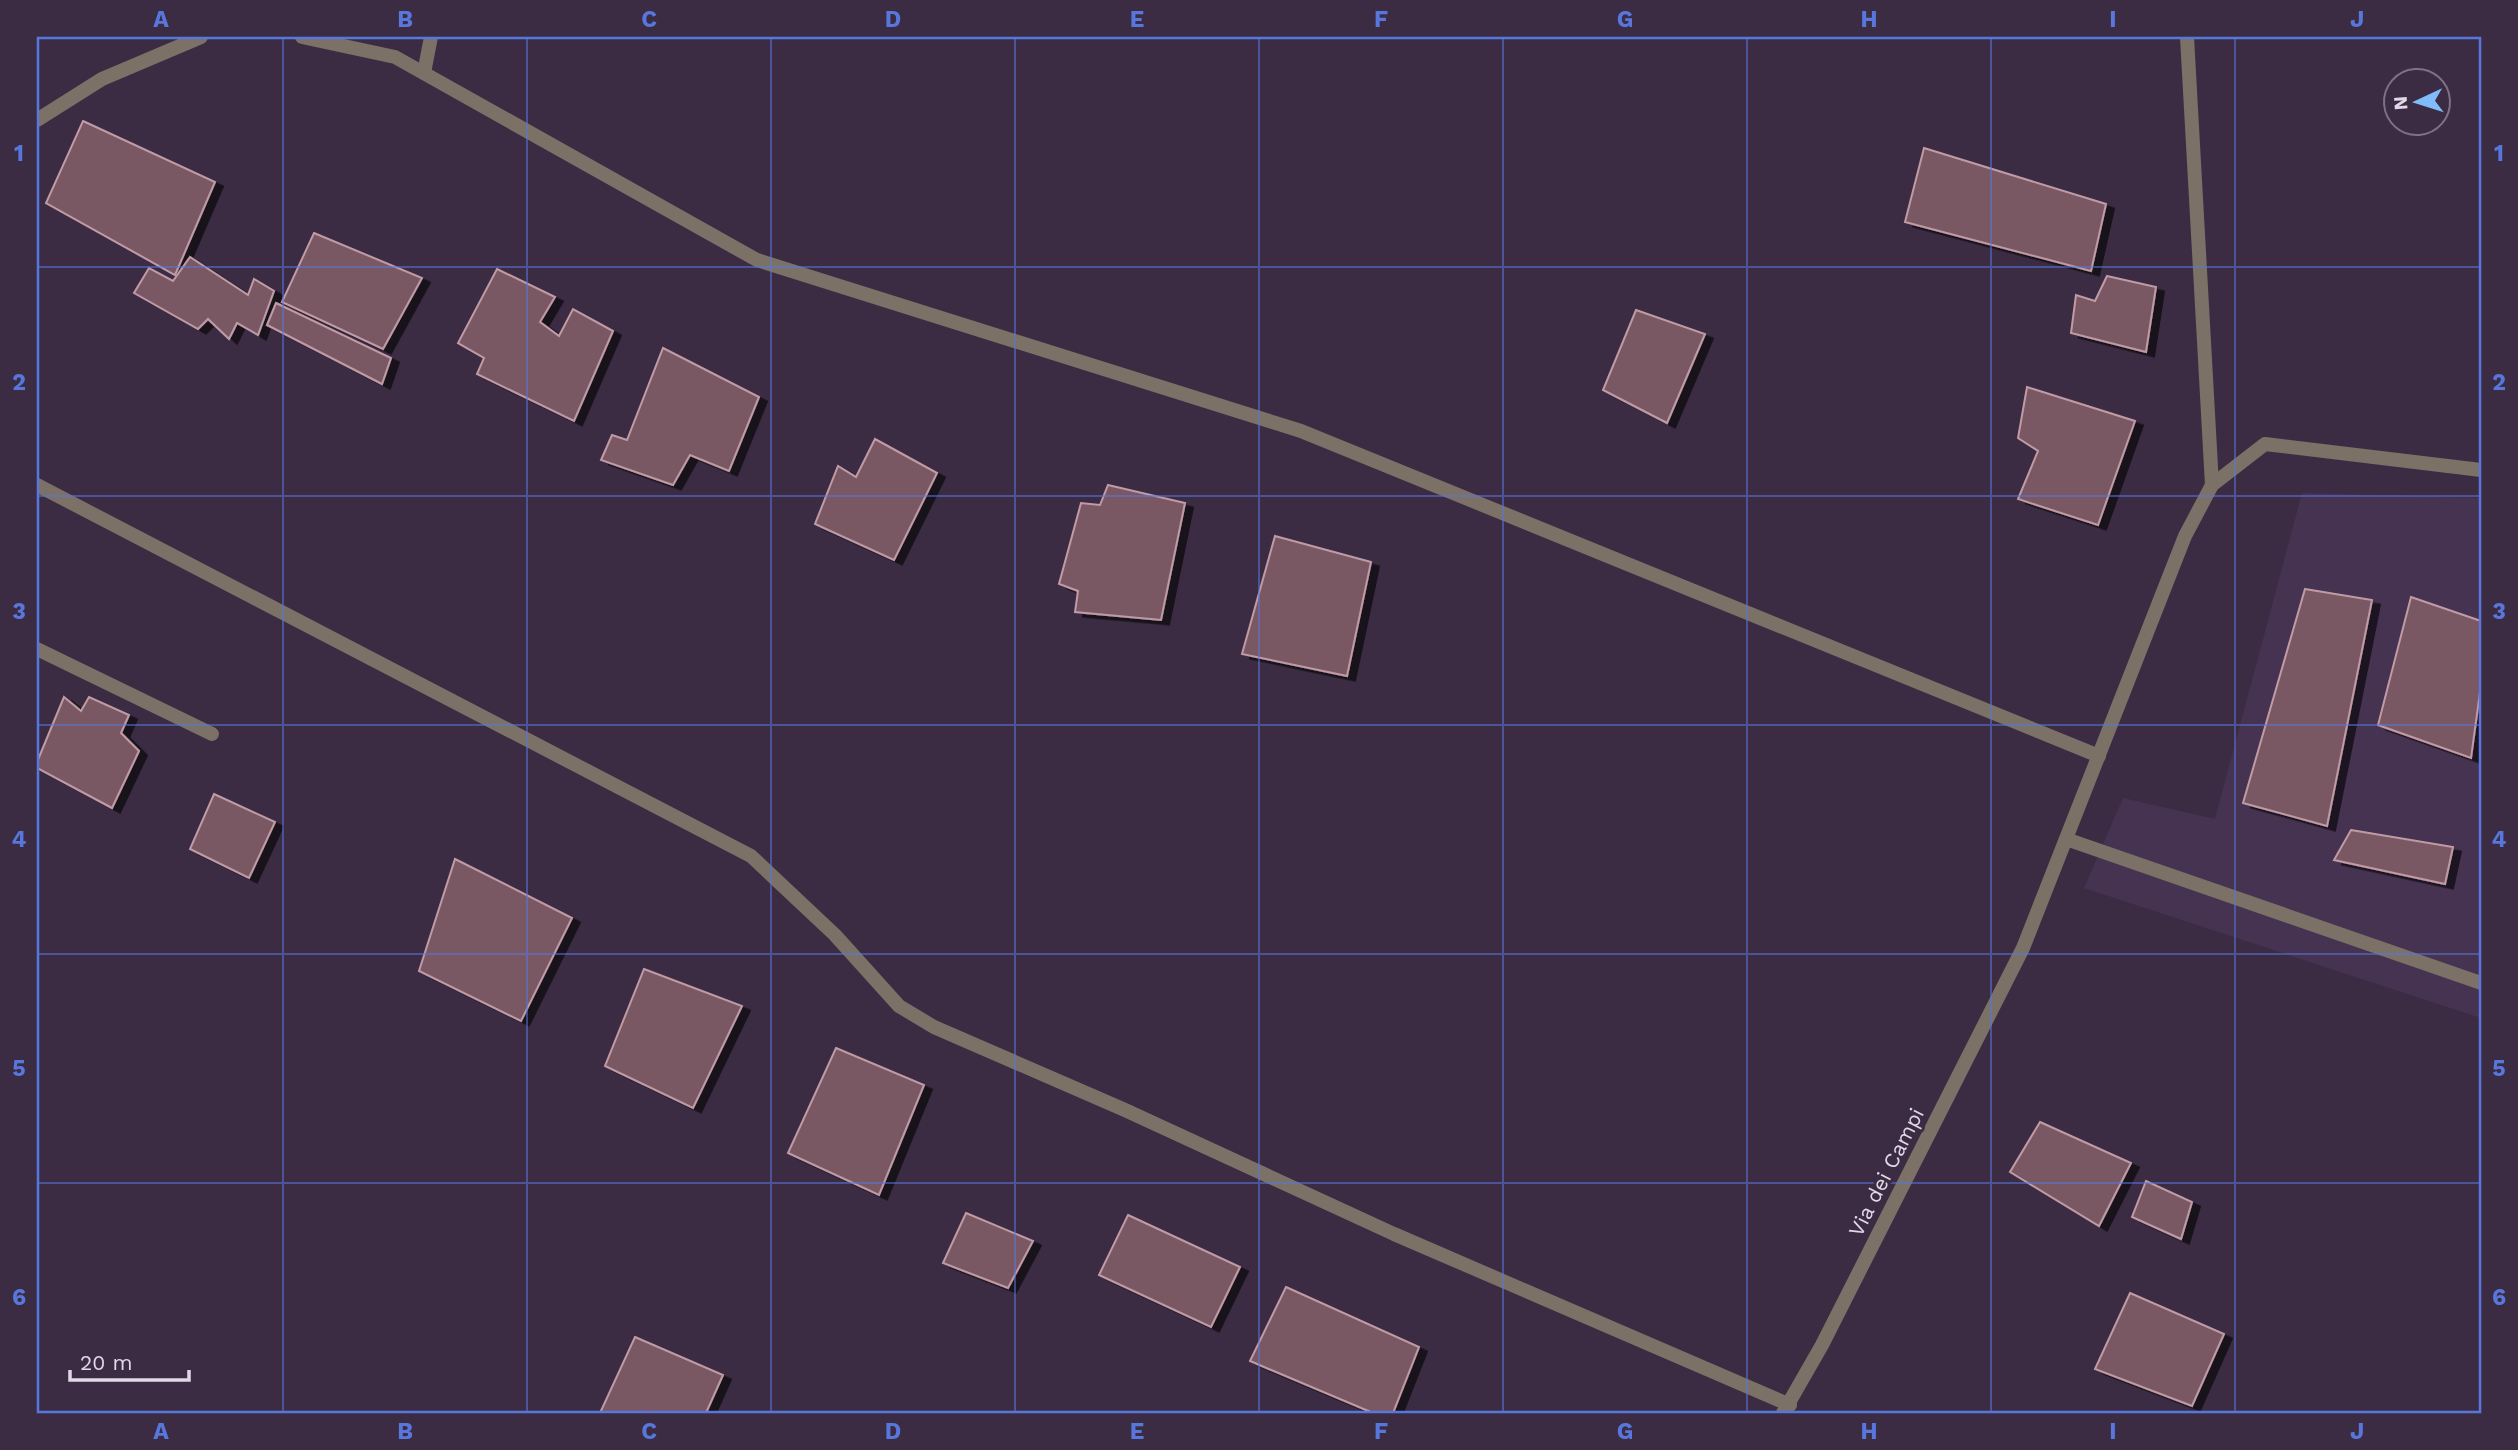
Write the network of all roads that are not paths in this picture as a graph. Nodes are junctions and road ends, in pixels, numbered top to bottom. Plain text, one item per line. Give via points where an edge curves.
1 (201, 37) edge
2 (302, 37) edge
3 (431, 37) edge
4 (2186, 37) edge
5 (424, 73) junction
6 (37, 120) edge
7 (2481, 470) edge
8 (37, 485) edge
9 (2213, 485) junction
10 (37, 649) edge
11 (212, 734) dead end
12 (2099, 755) junction
13 (2066, 839) junction
14 (2481, 983) edge
15 (1786, 1409) edge

1 - 6 street via 102,79
2 - 5 street via 395,57
3 - 5 street
4 - 9 street
5 - 12 street via 757,260 1301,431
7 - 9 street via 2265,444
8 - 15 street via 751,856 835,935 899,1006 934,1027
9 - 12 street, Via dei Campi via 2185,536
10 - 11 street
12 - 13 street, Via dei Campi
13 - 14 street
13 - 15 street, Via dei Campi via 2023,948

